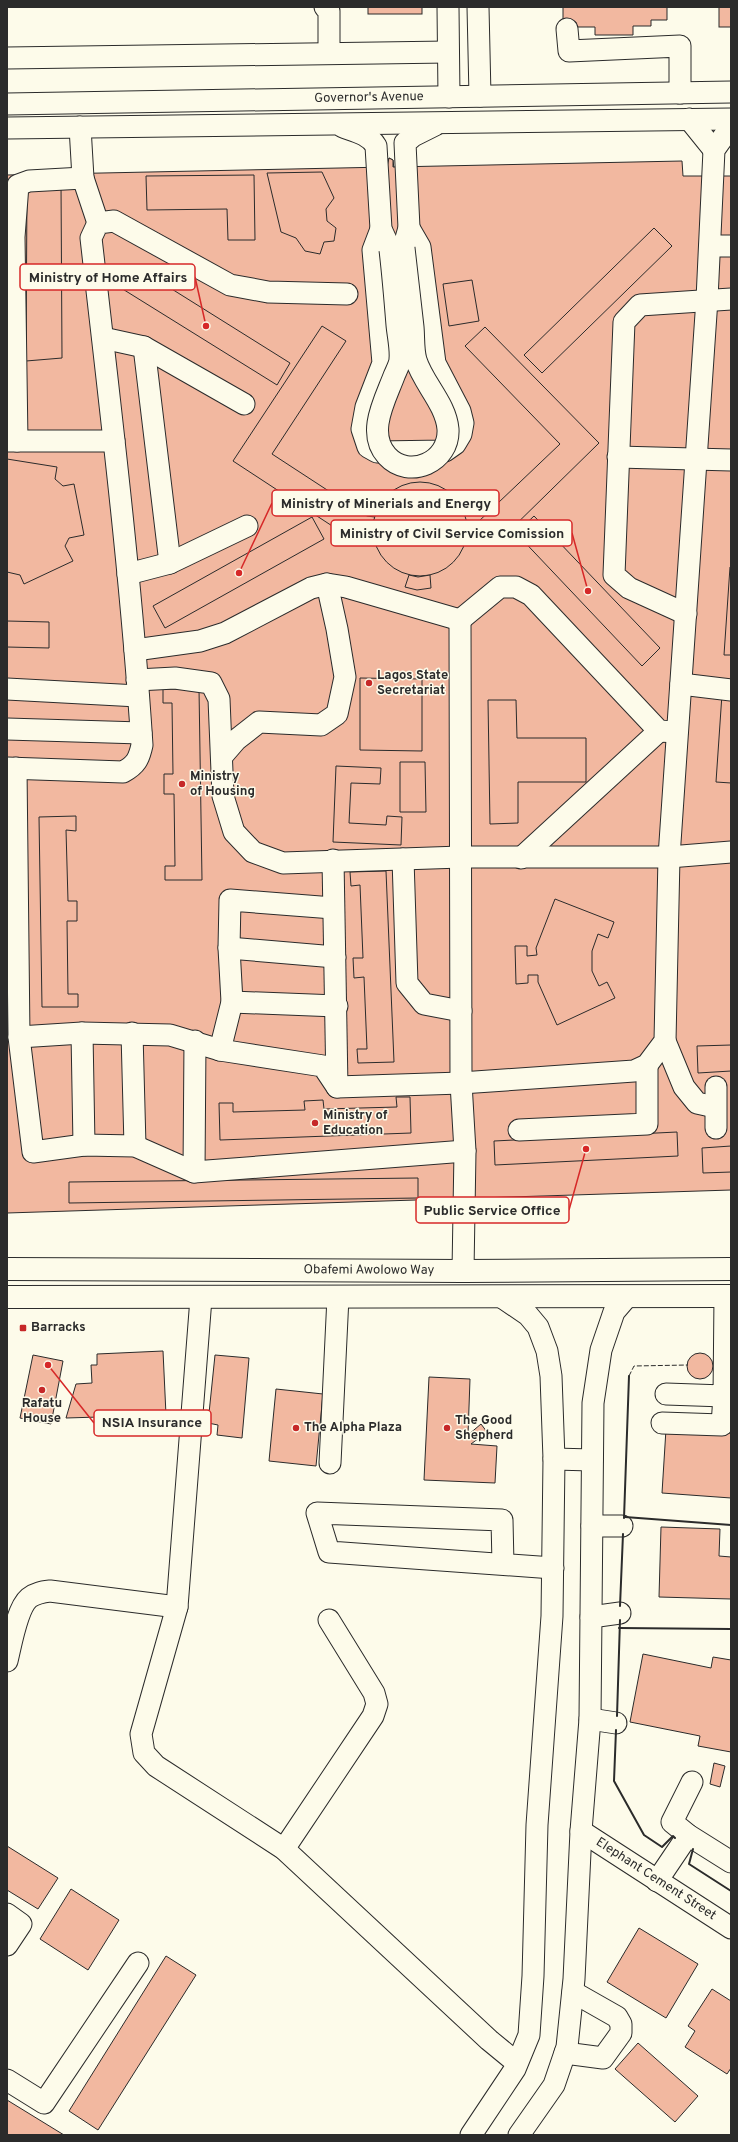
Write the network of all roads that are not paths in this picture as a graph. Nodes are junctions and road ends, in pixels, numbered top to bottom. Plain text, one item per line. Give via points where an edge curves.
1 (448, 7) edge
2 (478, 7) edge
3 (328, 8) edge
4 (567, 29) dead end
5 (448, 52) junction
6 (329, 53) junction
7 (7, 58) edge
8 (731, 92) edge
9 (680, 93) junction
10 (480, 96) junction
11 (449, 97) junction
12 (7, 104) edge
13 (689, 119) junction
14 (731, 119) edge
15 (441, 123) junction
16 (335, 124) junction
17 (731, 126) edge
18 (80, 127) junction
19 (7, 128) edge
20 (714, 150) junction
21 (83, 178) junction
22 (98, 223) junction
23 (409, 228) junction
24 (381, 229) junction
25 (11, 237) edge
26 (710, 246) junction
27 (731, 246) edge
28 (397, 249) junction
29 (348, 294) dead end
30 (707, 299) junction
31 (731, 299) edge
32 (102, 338) junction
33 (144, 348) junction
34 (12, 366) edge
35 (244, 404) dead end
36 (12, 441) edge
37 (114, 441) junction
38 (618, 457) junction
39 (695, 460) junction
40 (731, 460) edge
41 (247, 526) dead end
42 (170, 563) junction
43 (128, 574) junction
44 (327, 584) junction
45 (686, 614) junction
46 (460, 620) junction
47 (135, 650) junction
48 (681, 684) junction
49 (7, 688) edge
50 (138, 688) junction
51 (731, 690) edge
52 (7, 729) edge
53 (668, 731) junction
54 (141, 733) junction
55 (223, 755) junction
56 (12, 768) edge
57 (731, 852) edge
58 (461, 857) junction
59 (669, 857) junction
60 (521, 858) junction
61 (403, 859) junction
62 (333, 860) junction
63 (334, 908) junction
64 (229, 948) junction
65 (335, 957) junction
66 (232, 1002) junction
67 (337, 1006) junction
68 (461, 1010) junction
69 (82, 1033) junction
70 (132, 1033) junction
71 (19, 1037) junction
72 (195, 1041) junction
73 (666, 1041) junction
74 (220, 1050) junction
75 (647, 1065) junction
76 (461, 1083) junction
77 (337, 1087) junction
78 (716, 1087) dead end
79 (715, 1107) junction
80 (716, 1128) dead end
81 (519, 1130) dead end
82 (84, 1145) junction
83 (135, 1146) junction
84 (465, 1152) junction
85 (194, 1172) junction
86 (7, 1269) edge
87 (731, 1269) edge
88 (463, 1271) junction
89 (728, 1296) edge
90 (7, 1297) edge
91 (338, 1297) junction
92 (201, 1298) junction
93 (503, 1298) junction
94 (626, 1298) junction
95 (666, 1394) dead end
96 (727, 1396) edge
97 (662, 1422) dead end
98 (554, 1460) junction
99 (592, 1460) junction
100 (330, 1463) dead end
101 (592, 1526) junction
102 (622, 1526) dead end
103 (503, 1564) junction
104 (553, 1568) junction
105 (177, 1607) junction
106 (620, 1613) dead end
107 (592, 1617) junction
108 (329, 1620) dead end
109 (7, 1661) edge
110 (590, 1719) junction
111 (616, 1723) dead end
112 (692, 1782) dead end
113 (581, 1831) junction
114 (688, 1836) junction
115 (284, 1849) junction
116 (731, 1862) edge
117 (658, 1881) junction
118 (7, 1914) edge
119 (731, 1928) edge
120 (7, 1945) edge
121 (138, 1963) dead end
122 (573, 1992) junction
123 (565, 2053) junction
124 (518, 2063) junction
125 (7, 2080) edge
126 (471, 2135) edge
127 (519, 2135) edge

1 - 5 street
2 - 10 street
3 - 6 street
4 - 9 street via 569,51 680,46
5 - 6 street
5 - 11 street
6 - 7 street
8 - 9 street, Governor's Avenue
9 - 10 street, Governor's Avenue
10 - 11 street, Governor's Avenue
11 - 12 street, Governor's Avenue
13 - 14 street, Governor's Avenue
13 - 15 street, Governor's Avenue
13 - 20 street
15 - 16 street, Governor's Avenue
15 - 23 street via 413,136 405,144
16 - 18 street, Governor's Avenue
16 - 24 street via 365,136 376,146
17 - 20 street
18 - 19 street, Governor's Avenue
18 - 21 street
20 - 26 street
21 - 22 street
21 - 25 street via 29,181 18,185
22 - 29 street via 114,221 230,285 268,292
22 - 32 street via 91,238
23 - 24 street via 420,247 435,362 463,423 462,434 455,444 445,451 377,452 368,448 364,438 363,420 383,363 373,250
23 - 28 street
24 - 28 street
25 - 34 street
26 - 27 street
26 - 30 street
28 - 28 street, bridge via 400,359 377,428 382,451 389,459 414,468 427,465 437,457 444,448 448,428 443,412 416,360
30 - 31 street
30 - 38 street via 640,305 624,322
30 - 39 street
32 - 33 street
32 - 37 street
33 - 35 street
33 - 42 street
34 - 36 street
36 - 37 street
37 - 43 street
38 - 39 street
38 - 45 street via 614,575 629,588
39 - 40 street
39 - 45 street
41 - 42 street
42 - 43 street
43 - 47 street
44 - 46 street via 346,586
44 - 47 street via 311,588 225,633 200,641
44 - 55 street via 344,677 337,714 321,725 259,722 236,740
45 - 48 street
46 - 53 street via 500,587 516,587 531,595
46 - 58 street
47 - 50 street
48 - 51 street
48 - 53 street
49 - 50 street
50 - 54 street
50 - 55 street via 175,678 211,683 219,699
52 - 54 street
53 - 59 street
53 - 60 street
54 - 56 street via 139,758 133,767 123,772
55 - 62 street via 223,796 234,832 253,852 283,863
56 - 71 street
57 - 59 street
58 - 60 street
58 - 61 street
58 - 68 street
59 - 60 street
59 - 73 street
61 - 62 street
61 - 68 street via 407,983 424,1004
62 - 63 street
63 - 64 street via 230,900
63 - 65 street
64 - 65 street
64 - 66 street
65 - 67 street
66 - 67 street
66 - 74 street
67 - 77 street
68 - 76 street
69 - 70 street
69 - 71 street
69 - 82 street
70 - 72 street via 170,1035
70 - 83 street
71 - 82 street via 33,1152
72 - 74 street
72 - 85 street
73 - 75 street
73 - 79 street via 684,1087 697,1103
74 - 77 street via 323,1066
75 - 76 street via 634,1071
75 - 81 street via 647,1124
76 - 77 street
76 - 84 street
78 - 79 street
79 - 80 street
82 - 83 street
83 - 85 street
84 - 85 street
84 - 88 street
86 - 88 main road, Obafemi Awolowo Way
87 - 88 main road, Obafemi Awolowo Way
89 - 94 main road
89 - 96 street
90 - 92 main road
91 - 92 main road
91 - 93 main road
91 - 100 street
92 - 105 street
93 - 94 main road
93 - 98 street via 528,1315 538,1327 547,1351 553,1404
94 - 99 street via 614,1312 601,1350 593,1403
95 - 96 street
96 - 97 street via 722,1425
98 - 99 street
98 - 104 street
99 - 101 street
101 - 102 street
101 - 107 street
103 - 103 street via 329,1552 317,1513 502,1520
103 - 104 street
104 - 124 street via 538,1825 533,1983 529,2035
105 - 109 street via 50,1591 40,1592 28,1598 22,1608
105 - 115 street via 141,1734 144,1753 156,1766
106 - 107 street
107 - 110 street
108 - 115 street via 374,1693 377,1704 373,1716
110 - 111 street
110 - 113 street
112 - 114 street via 672,1822
113 - 117 street, Elephant Cement Street
113 - 122 street
114 - 116 street
114 - 117 street
115 - 124 street via 489,2040
117 - 119 street, Elephant Cement Street
118 - 120 street via 20,1924
121 - 125 street via 44,2103
122 - 123 street
122 - 123 street via 617,2017 622,2029 603,2058
123 - 127 street via 554,2085
124 - 126 street

